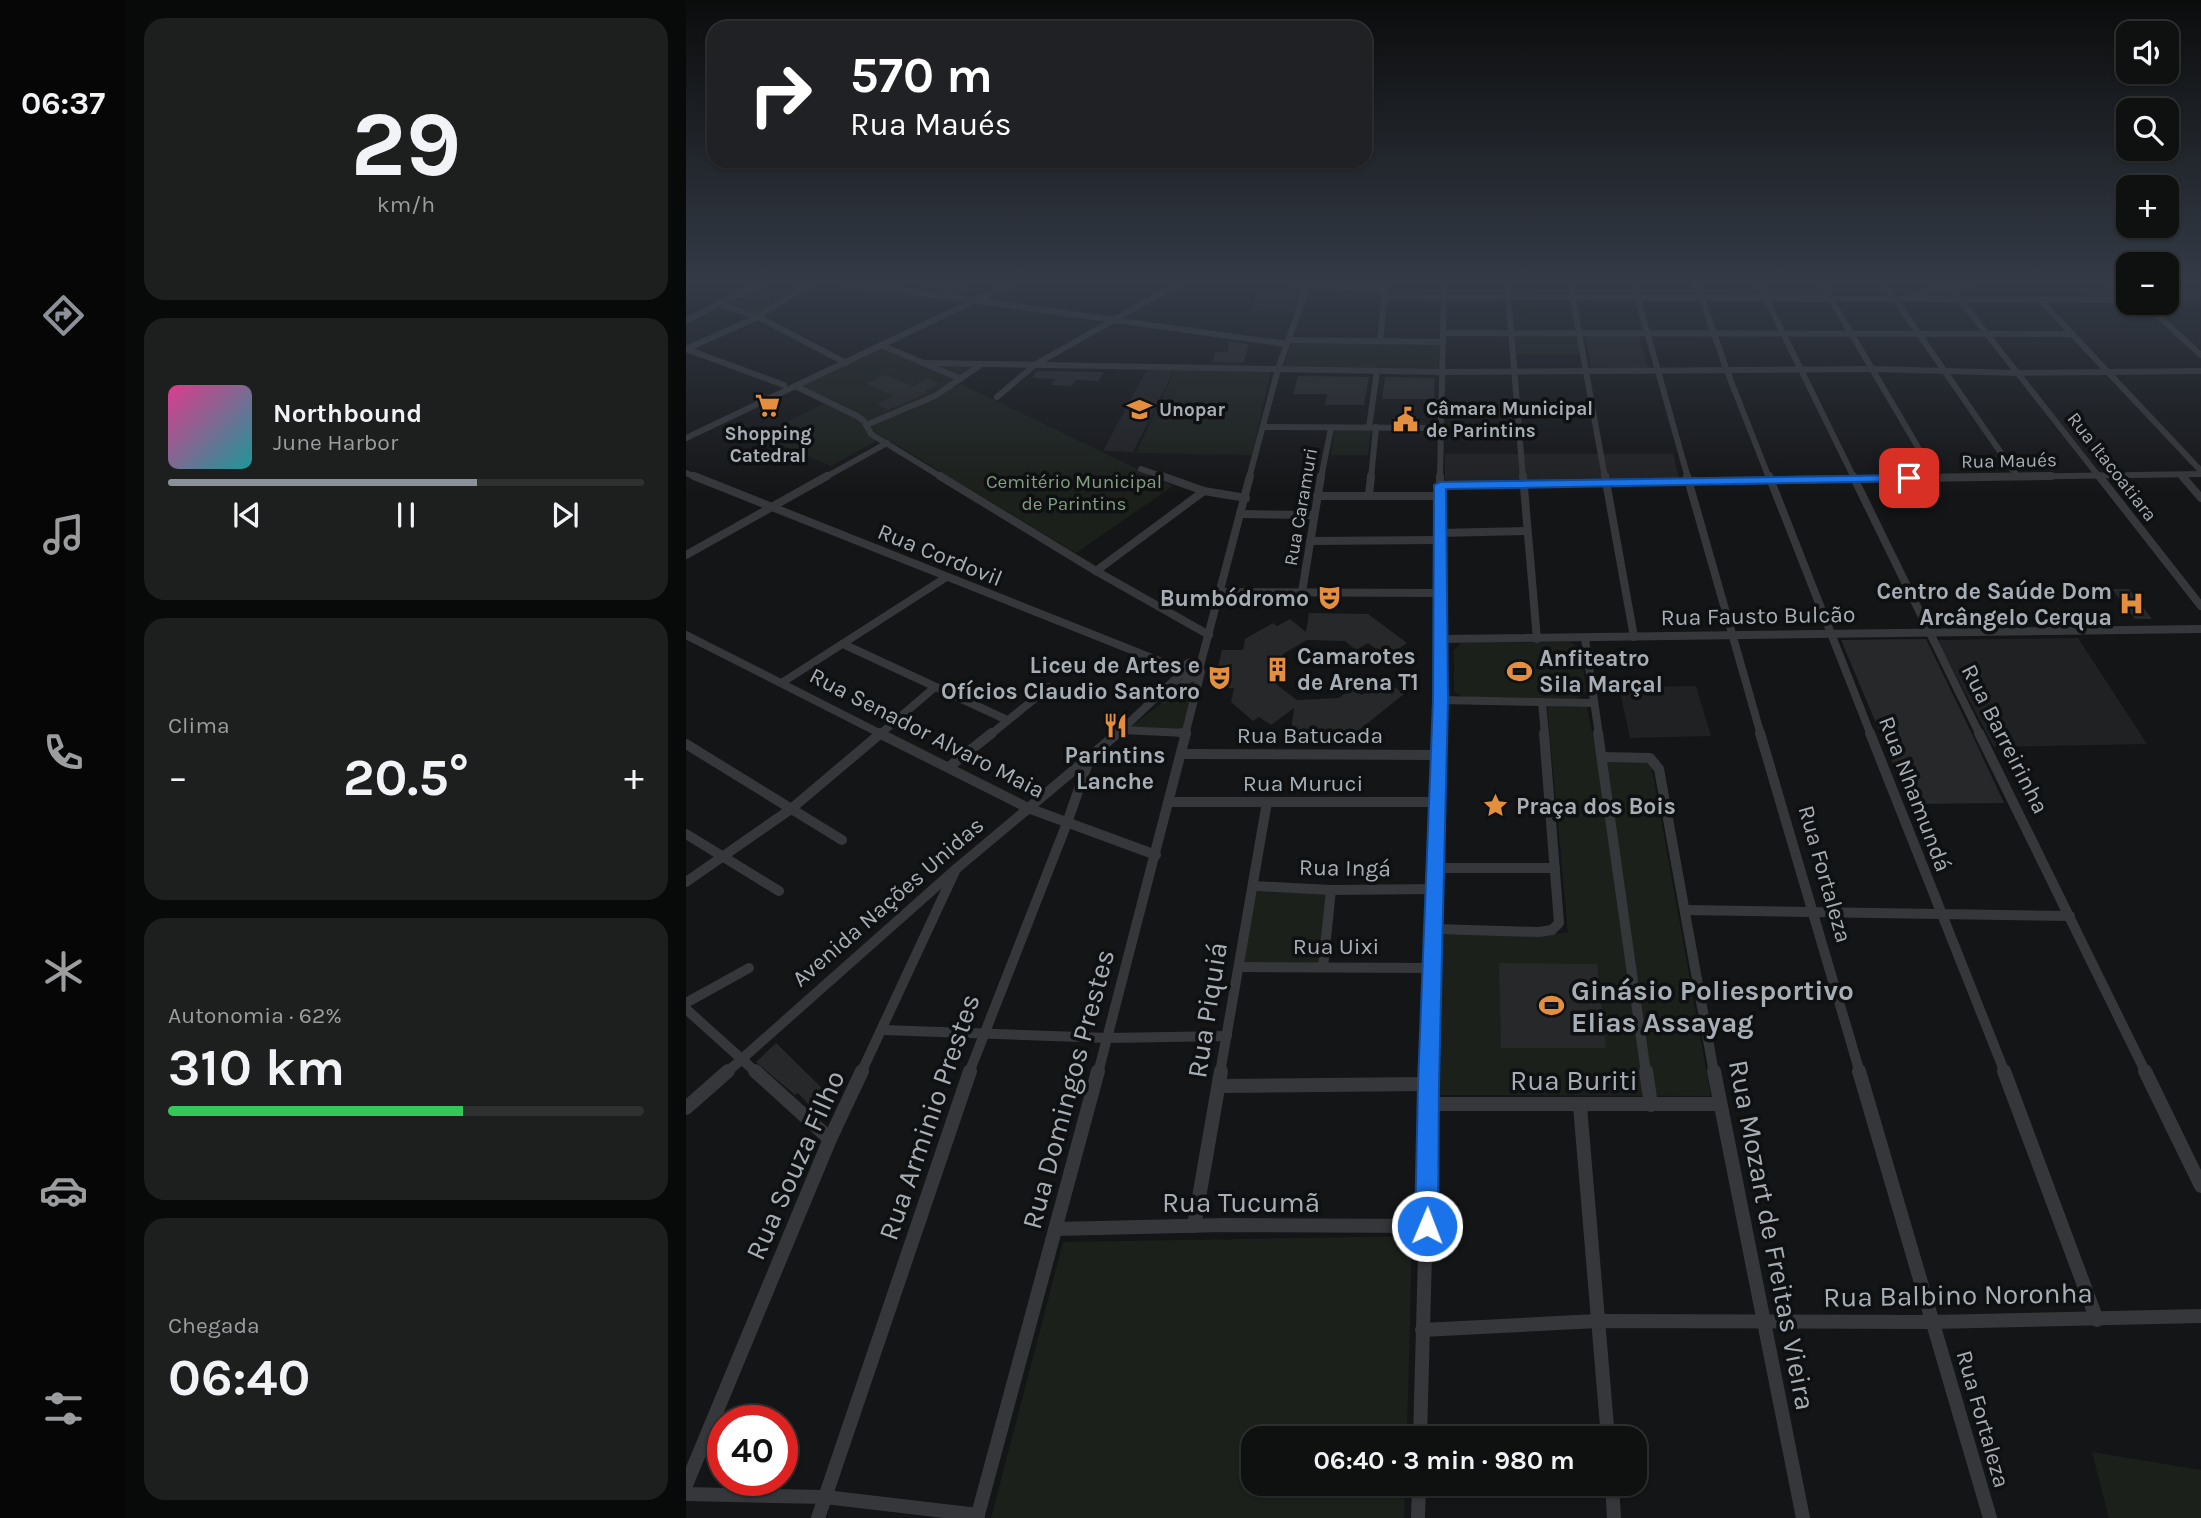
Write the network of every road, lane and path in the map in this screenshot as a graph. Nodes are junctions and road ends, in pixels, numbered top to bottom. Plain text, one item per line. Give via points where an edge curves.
1 (696, 353) edge
2 (826, 353) edge
3 (851, 353) edge
4 (866, 353) edge
5 (901, 353) edge
6 (1056, 353) edge
7 (1284, 353) edge
8 (1443, 353) edge
9 (1512, 353) edge
10 (1583, 353) edge
11 (1651, 353) edge
12 (1721, 353) edge
13 (1792, 353) edge
14 (1863, 353) edge
15 (1931, 353) edge
16 (2001, 353) edge
17 (2090, 353) edge
18 (838, 359) junction
19 (846, 363) junction
20 (926, 363) junction
21 (982, 364) junction
22 (1036, 364) junction
23 (1278, 369) junction
24 (1873, 369) junction
25 (1377, 371) junction
26 (1514, 371) junction
27 (1727, 371) junction
28 (1801, 371) junction
29 (2201, 371) edge
30 (1443, 372) junction
31 (1586, 372) junction
32 (1656, 372) junction
33 (1944, 372) junction
34 (2017, 373) junction
35 (2109, 373) junction
36 (961, 379) junction
37 (784, 385) junction
38 (795, 386) junction
39 (997, 397) dead end
40 (866, 425) junction
41 (1264, 427) junction
42 (1372, 427) junction
43 (1331, 428) junction
44 (1440, 428) junction
45 (686, 430) edge
46 (686, 438) edge
47 (884, 442) junction
48 (1141, 469) dead end
49 (686, 473) edge
50 (2201, 473) edge
51 (2098, 475) junction
52 (2181, 475) junction
53 (2017, 476) junction
54 (1936, 478) junction
55 (1771, 480) junction
56 (1854, 480) junction
57 (1688, 481) junction
58 (1522, 483) junction
59 (1606, 483) junction
60 (1204, 491) junction
61 (1440, 491) junction
62 (1369, 495) junction
63 (1317, 496) junction
64 (1246, 498) junction
65 (2201, 498) edge
66 (766, 506) junction
67 (1240, 514) junction
68 (1313, 515) junction
69 (1527, 531) junction
70 (1439, 537) junction
71 (1310, 541) junction
72 (686, 547) edge
73 (686, 555) edge
74 (1096, 571) junction
75 (945, 578) junction
76 (1219, 592) junction
77 (1302, 593) junction
78 (1440, 593) junction
79 (2201, 606) edge
80 (2201, 629) edge
81 (1928, 633) junction
82 (686, 635) edge
83 (1209, 635) junction
84 (1833, 635) junction
85 (1732, 636) junction
86 (1634, 637) junction
87 (1441, 639) junction
88 (1536, 639) junction
89 (1585, 639) junction
90 (843, 644) junction
91 (1191, 671) junction
92 (783, 682) junction
93 (935, 687) junction
94 (1049, 687) dead end
95 (1440, 700) junction
96 (1542, 702) junction
97 (1594, 703) junction
98 (1005, 719) junction
99 (1121, 730) junction
100 (883, 732) junction
101 (1186, 733) junction
102 (686, 744) edge
103 (1181, 754) junction
104 (1438, 755) junction
105 (1090, 757) junction
106 (1602, 757) junction
107 (949, 767) junction
108 (1169, 802) junction
109 (1267, 802) junction
110 (1437, 802) junction
111 (1028, 808) junction
112 (791, 809) junction
113 (1067, 822) junction
114 (686, 834) edge
115 (842, 840) dead end
116 (1156, 855) junction
117 (723, 857) junction
118 (1436, 868) junction
119 (1555, 868) junction
120 (956, 869) junction
121 (686, 882) edge
122 (1254, 886) junction
123 (1435, 889) junction
124 (1331, 890) junction
125 (779, 891) dead end
126 (1685, 910) junction
127 (1814, 912) junction
128 (1941, 914) junction
129 (2070, 916) junction
130 (1434, 929) junction
131 (1239, 967) junction
132 (1323, 967) junction
133 (748, 968) dead end
134 (1432, 968) junction
135 (686, 1003) edge
136 (686, 1009) edge
137 (883, 1030) junction
138 (982, 1035) junction
139 (1227, 1036) junction
140 (1108, 1038) junction
141 (743, 1059) junction
142 (1428, 1084) junction
143 (1220, 1086) junction
144 (1429, 1104) junction
145 (1720, 1104) junction
146 (1651, 1105) junction
147 (1580, 1106) junction
148 (686, 1108) edge
149 (830, 1139) junction
150 (2200, 1181) edge
151 (1194, 1226) junction
152 (1427, 1226) junction
153 (1055, 1229) junction
154 (2201, 1316) edge
155 (2097, 1320) junction
156 (1598, 1321) junction
157 (1933, 1322) junction
158 (1764, 1323) junction
159 (1422, 1330) junction
160 (1420, 1426) edge
161 (1607, 1426) edge
162 (686, 1485) edge
163 (686, 1494) edge
164 (1419, 1496) edge
165 (1613, 1496) edge
166 (825, 1497) junction
167 (978, 1516) edge
168 (818, 1518) edge
169 (1418, 1518) edge
170 (1614, 1518) edge
171 (1803, 1518) edge
172 (1990, 1518) edge

1 - 37 street
2 - 18 street
3 - 18 street
4 - 19 street
5 - 20 street
6 - 22 street
7 - 23 street
8 - 30 street
9 - 26 street
10 - 31 street
11 - 32 street, Rua Fortaleza
12 - 27 street, Rua Nhamundá
13 - 28 street, Rua Barreirinha
14 - 24 street
15 - 33 street
16 - 34 street, Rua Itacoatiara
17 - 35 street
18 - 19 street
18 - 37 street
19 - 38 street
20 - 21 street
20 - 36 street
21 - 22 street
21 - 36 street
22 - 23 street
22 - 39 street
23 - 25 street
23 - 41 street
24 - 28 street
24 - 33 street
24 - 54 street
25 - 30 street
25 - 42 street
26 - 30 street
26 - 31 street
26 - 58 street
27 - 28 street
27 - 32 street
27 - 55 street, Rua Nhamundá
28 - 56 street, Rua Barreirinha
29 - 35 street
30 - 44 street
31 - 32 street
31 - 59 street
32 - 57 street, Rua Fortaleza
33 - 34 street
33 - 53 street
34 - 35 street
34 - 51 street, Rua Itacoatiara
35 - 50 street
36 - 40 street via 927,400
37 - 45 street
38 - 40 street via 857,416
38 - 46 street
40 - 47 street
41 - 43 street
41 - 64 street
42 - 43 street
42 - 44 street
42 - 62 street
43 - 63 street, Rua Caramuri
44 - 61 street
47 - 66 street
47 - 74 street
48 - 60 street
49 - 66 street, Rua Cordovil
50 - 52 street, Rua Maués
51 - 52 street, Rua Maués
51 - 53 street, Rua Maués
51 - 79 street, Rua Itacoatiara
52 - 65 street
53 - 54 street, Rua Maués
54 - 56 street, Rua Maués
55 - 56 street, Rua Maués
55 - 57 street, Rua Maués
55 - 84 street, Rua Nhamundá
56 - 81 street, Rua Barreirinha
57 - 59 street, Rua Maués
57 - 85 street, Rua Fortaleza
58 - 59 street, Rua Maués
58 - 61 street, Rua Maués
58 - 69 street
59 - 86 street
60 - 64 street
60 - 74 street
61 - 62 street, Rua Maués
61 - 70 street
62 - 63 street, Rua Maués
63 - 68 street, Rua Caramuri
64 - 67 street
66 - 72 street
66 - 73 street
66 - 75 street, Rua Cordovil
67 - 68 street
67 - 76 street
68 - 71 street, Rua Caramuri
69 - 70 street
69 - 88 street
70 - 71 street
70 - 78 street
71 - 77 street, Rua Caramuri
74 - 83 street
75 - 90 street
75 - 91 street, Rua Cordovil
76 - 77 street
76 - 83 street
77 - 78 street
78 - 87 street
80 - 81 street, Rua Fausto Bulcão
81 - 84 street, Rua Fausto Bulcão
81 - 129 street, Rua Barreirinha
82 - 92 street, Rua Senador Alvaro Maia
83 - 91 street, Rua Domingos Prestes
84 - 85 street, Rua Fausto Bulcão
84 - 128 street, Rua Nhamundá
85 - 86 street, Rua Fausto Bulcão
85 - 127 street, Rua Fortaleza
86 - 89 street, Rua Fausto Bulcão
87 - 88 street, Rua Fausto Bulcão
87 - 95 street
88 - 89 street, Rua Fausto Bulcão
89 - 97 street
90 - 92 street
90 - 93 street
91 - 99 street, Avenida Nações Unidas
91 - 101 street, Rua Domingos Prestes
92 - 100 street, Rua Senador Alvaro Maia
93 - 98 street
93 - 100 street
94 - 98 street
95 - 96 street
95 - 104 street
96 - 97 street
96 - 119 street
97 - 106 street
98 - 107 street
99 - 101 street
99 - 105 street, Avenida Nações Unidas
100 - 107 street, Rua Senador Alvaro Maia
100 - 112 street
101 - 103 street, Rua Domingos Prestes
102 - 112 street
103 - 104 street, Rua Batucada
103 - 108 street, Rua Domingos Prestes
104 - 110 street
105 - 111 street, Avenida Nações Unidas
105 - 113 street, Rua Arminio Prestes
106 - 126 street, Rua Mozart de Freitas Vieira via 1648,757 1656,762
106 - 146 street
107 - 111 street, Rua Senador Alvaro Maia
108 - 109 street, Rua Muruci
108 - 116 street, Rua Domingos Prestes
109 - 110 street, Rua Muruci
109 - 122 street, Rua Piquiá
110 - 118 street
111 - 113 street, Rua Senador Alvaro Maia
111 - 120 street, Avenida Nações Unidas
112 - 115 street
112 - 117 street
113 - 116 street, Rua Senador Alvaro Maia
113 - 138 street, Rua Arminio Prestes
114 - 117 street
116 - 140 street, Rua Domingos Prestes
117 - 121 street
117 - 125 street
118 - 119 street
118 - 123 street
119 - 130 street via 1560,920 1552,930
120 - 137 street, Rua Souza Filho
120 - 141 street, Avenida Nações Unidas
122 - 124 street, Rua Ingá
122 - 131 street, Rua Piquiá
123 - 124 street, Rua Ingá
123 - 130 street
124 - 132 street
126 - 127 street
126 - 145 street, Rua Mozart de Freitas Vieira
127 - 128 street
127 - 157 street, Rua Fortaleza
128 - 129 street
128 - 155 street, Rua Nhamundá
129 - 150 street, Rua Barreirinha
130 - 134 street
131 - 132 street, Rua Uixi
131 - 139 street, Rua Piquiá
132 - 134 street, Rua Uixi
133 - 135 street
134 - 142 street
136 - 141 street
137 - 138 street
137 - 149 street, Rua Souza Filho
138 - 140 street
138 - 166 street, Rua Arminio Prestes
139 - 140 street
139 - 143 street, Rua Piquiá
140 - 153 street, Rua Domingos Prestes
141 - 148 street, Avenida Nações Unidas
141 - 149 street
142 - 143 street
142 - 144 street
143 - 151 street, Rua Piquiá
144 - 147 street, Rua Buriti
144 - 152 street
145 - 146 street, Rua Buriti
145 - 158 street, Rua Mozart de Freitas Vieira
146 - 147 street, Rua Buriti
147 - 156 street
149 - 162 street, Rua Souza Filho
151 - 152 street, Rua Tucumã
151 - 153 street, Rua Tucumã
152 - 159 street
153 - 167 street, Rua Domingos Prestes
154 - 155 street, Rua Balbino Noronha
155 - 157 street, Rua Balbino Noronha
156 - 158 street, Rua Balbino Noronha
156 - 159 street, Rua Balbino Noronha
156 - 161 street
157 - 158 street, Rua Balbino Noronha
157 - 172 street, Rua Fortaleza
158 - 171 street, Rua Mozart de Freitas Vieira
159 - 160 street
163 - 166 street
164 - 169 street
165 - 170 street
166 - 167 street
166 - 168 street, Rua Arminio Prestes

